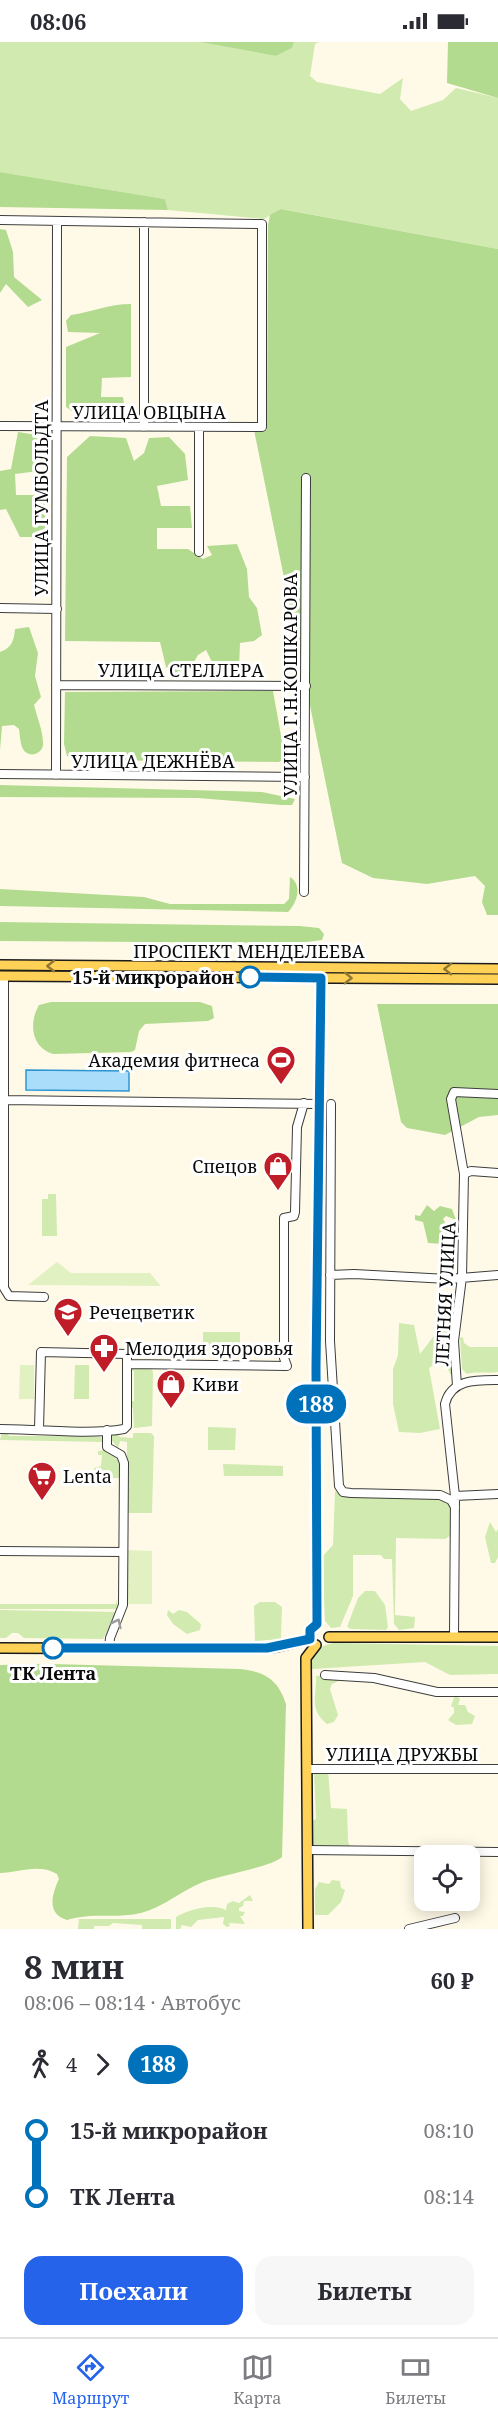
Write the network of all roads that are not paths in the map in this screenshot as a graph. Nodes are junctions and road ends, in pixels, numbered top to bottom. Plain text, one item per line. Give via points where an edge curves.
1 (0, 220) edge
2 (57, 221) junction
3 (144, 222) junction
4 (0, 426) edge
5 (55, 427) junction
6 (144, 427) junction
7 (199, 427) junction
8 (306, 477) dead end
9 (199, 552) dead end
10 (0, 608) edge
11 (57, 609) junction
12 (56, 685) junction
13 (306, 686) junction
14 (0, 774) edge
15 (56, 775) junction
16 (305, 777) junction
17 (304, 892) dead end
18 (0, 965) edge
19 (498, 969) edge
20 (2, 976) edge
21 (321, 978) junction
22 (498, 980) edge
23 (498, 1094) edge
24 (5, 1100) junction
25 (304, 1104) junction
26 (319, 1104) junction
27 (331, 1104) dead end
28 (498, 1173) edge
29 (464, 1174) junction
30 (330, 1275) junction
31 (498, 1275) edge
32 (462, 1277) junction
33 (44, 1297) dead end
34 (127, 1364) junction
35 (498, 1380) edge
36 (457, 1386) junction
37 (0, 1429) edge
38 (39, 1430) junction
39 (107, 1430) junction
40 (498, 1494) edge
41 (455, 1496) junction
42 (455, 1507) junction
43 (0, 1551) edge
44 (123, 1552) junction
45 (317, 1624) junction
46 (329, 1637) junction
47 (454, 1637) junction
48 (498, 1637) edge
49 (313, 1642) junction
50 (0, 1647) edge
51 (109, 1648) junction
52 (325, 1676) dead end
53 (498, 1692) edge
54 (307, 1769) junction
55 (498, 1769) edge
56 (308, 1850) junction
57 (498, 1852) edge
58 (455, 1918) dead end
59 (308, 1929) edge
60 (409, 1929) edge

1 - 2 street
2 - 3 street
2 - 5 street, УЛИЦА ГУМБОЛЬДТА
3 - 6 street
3 - 7 street, УЛИЦА ОВЦЫНА via 262,224 262,427
4 - 5 street, УЛИЦА ОВЦЫНА
5 - 6 street, УЛИЦА ОВЦЫНА
5 - 11 street, УЛИЦА ГУМБОЛЬДТА
6 - 7 street, УЛИЦА ОВЦЫНА
7 - 9 street
8 - 13 street, УЛИЦА Г.Н.КОШКАРОВА
10 - 11 street
11 - 12 street, УЛИЦА ГУМБОЛЬДТА
12 - 13 street, УЛИЦА СТЕЛЛЕРА
12 - 15 street, УЛИЦА ГУМБОЛЬДТА
13 - 16 street, УЛИЦА Г.Н.КОШКАРОВА
14 - 15 street, УЛИЦА ДЕЖНЁВА
15 - 16 street, УЛИЦА ДЕЖНЁВА
16 - 17 street, УЛИЦА Г.Н.КОШКАРОВА
19 -> 18 main road, ПРОСПЕКТ МЕНДЕЛЕЕВА
20 - 21 main road, ПРОСПЕКТ МЕНДЕЛЕЕВА
20 - 24 street
21 -> 22 main road, ПРОСПЕКТ МЕНДЕЛЕЕВА
21 - 26 main road
23 - 29 street, ЛЕТНЯЯ УЛИЦА via 454,1092 451,1099
24 - 25 street
24 - 33 street via 4,1288 9,1296
25 - 26 street
25 - 34 street via 297,1127 295,1212 294,1216 284,1218 287,1366
26 - 45 main road
27 - 30 street
28 - 29 street via 471,1170
29 - 32 street, ЛЕТНЯЯ УЛИЦА
30 - 32 street
30 - 42 street via 330,1341 340,1490 440,1495
31 - 32 street
32 - 36 street, ЛЕТНЯЯ УЛИЦА via 454,1341
34 - 38 street via 127,1353 41,1352
34 - 39 street via 127,1426
35 - 36 street
36 - 41 street, ЛЕТНЯЯ УЛИЦА via 447,1396 445,1413
37 - 38 street
38 - 39 street
39 - 44 street via 107,1447 121,1455 124,1463
40 - 41 street
41 - 42 street, ЛЕТНЯЯ УЛИЦА
42 - 47 street, ЛЕТНЯЯ УЛИЦА
43 - 44 street
51 -> 44 street via 123,1610
45 - 46 main road via 327,1627
45 - 49 main road via 310,1630
46 - 47 main road
46 - 49 main road via 325,1643
47 - 48 main road
49 - 51 main road via 267,1648
49 - 54 main road via 306,1658
50 - 51 main road
52 - 53 street via 374,1678 437,1692
54 - 55 street, УЛИЦА ДРУЖБЫ
54 - 56 main road
56 - 57 street
56 - 59 main road
58 - 60 street

